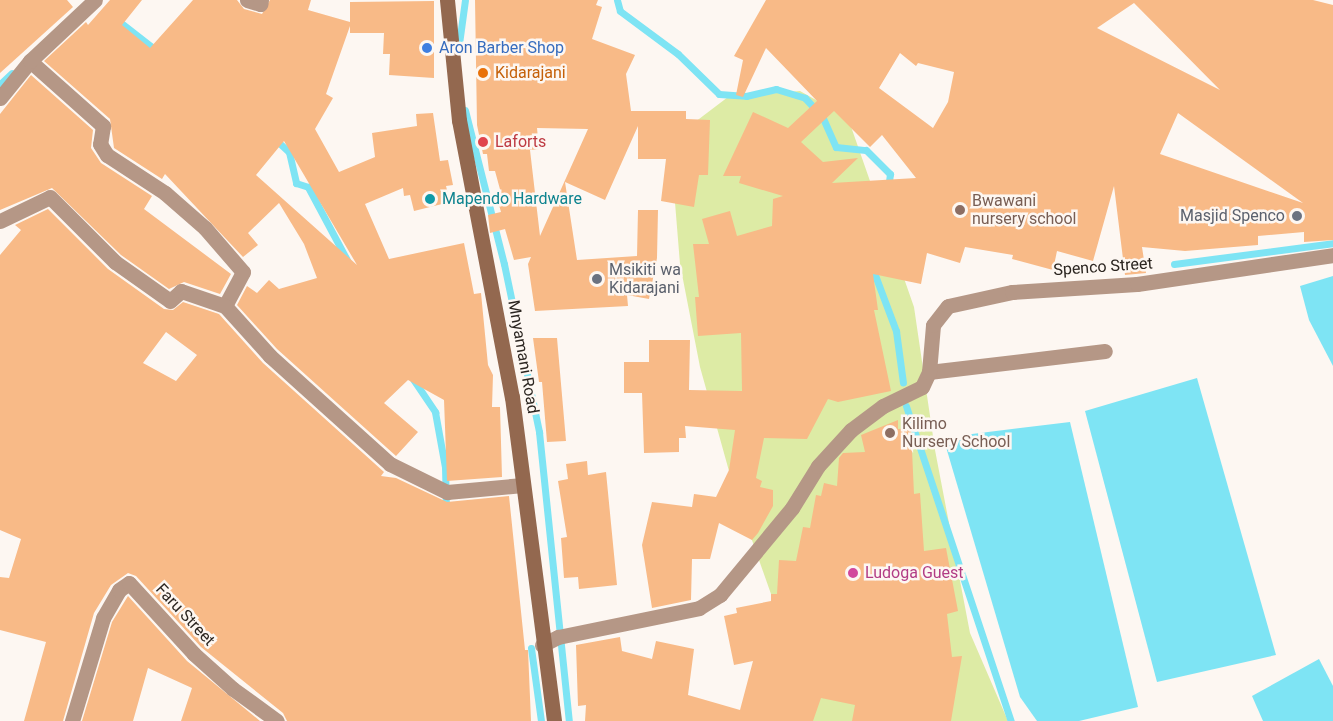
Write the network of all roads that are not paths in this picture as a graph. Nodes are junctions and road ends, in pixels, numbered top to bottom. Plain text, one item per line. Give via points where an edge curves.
1 (95, 0) edge
2 (247, 0) edge
3 (261, 0) edge
4 (447, 0) edge
5 (30, 61) junction
6 (0, 98) edge
7 (0, 221) edge
8 (1333, 255) edge
9 (225, 306) junction
10 (1105, 351) dead end
11 (929, 372) junction
12 (523, 485) junction
13 (542, 645) junction
14 (72, 721) edge
15 (277, 721) edge
16 (554, 721) edge

1 - 5 street
2 - 3 street via 260,4
4 - 12 street, Mnyamani Road via 459,120 486,248
5 - 6 street
5 - 9 street via 103,126 100,144 107,155 121,168 165,193 205,228 243,272
7 - 9 street via 50,197 115,262 170,301 181,291
8 - 11 street, Spenco Street via 1147,283 1012,292 960,301 937,316
9 - 12 street via 270,356 390,464 447,492
10 - 11 street
11 - 13 street via 915,392 883,406 851,430 818,466 792,508 720,595 699,608 558,637
12 - 13 street, Mnyamani Road
13 - 16 street, Mnyamani Road
14 - 15 street, Faru Street via 103,618 119,590 129,583 194,654 232,689

